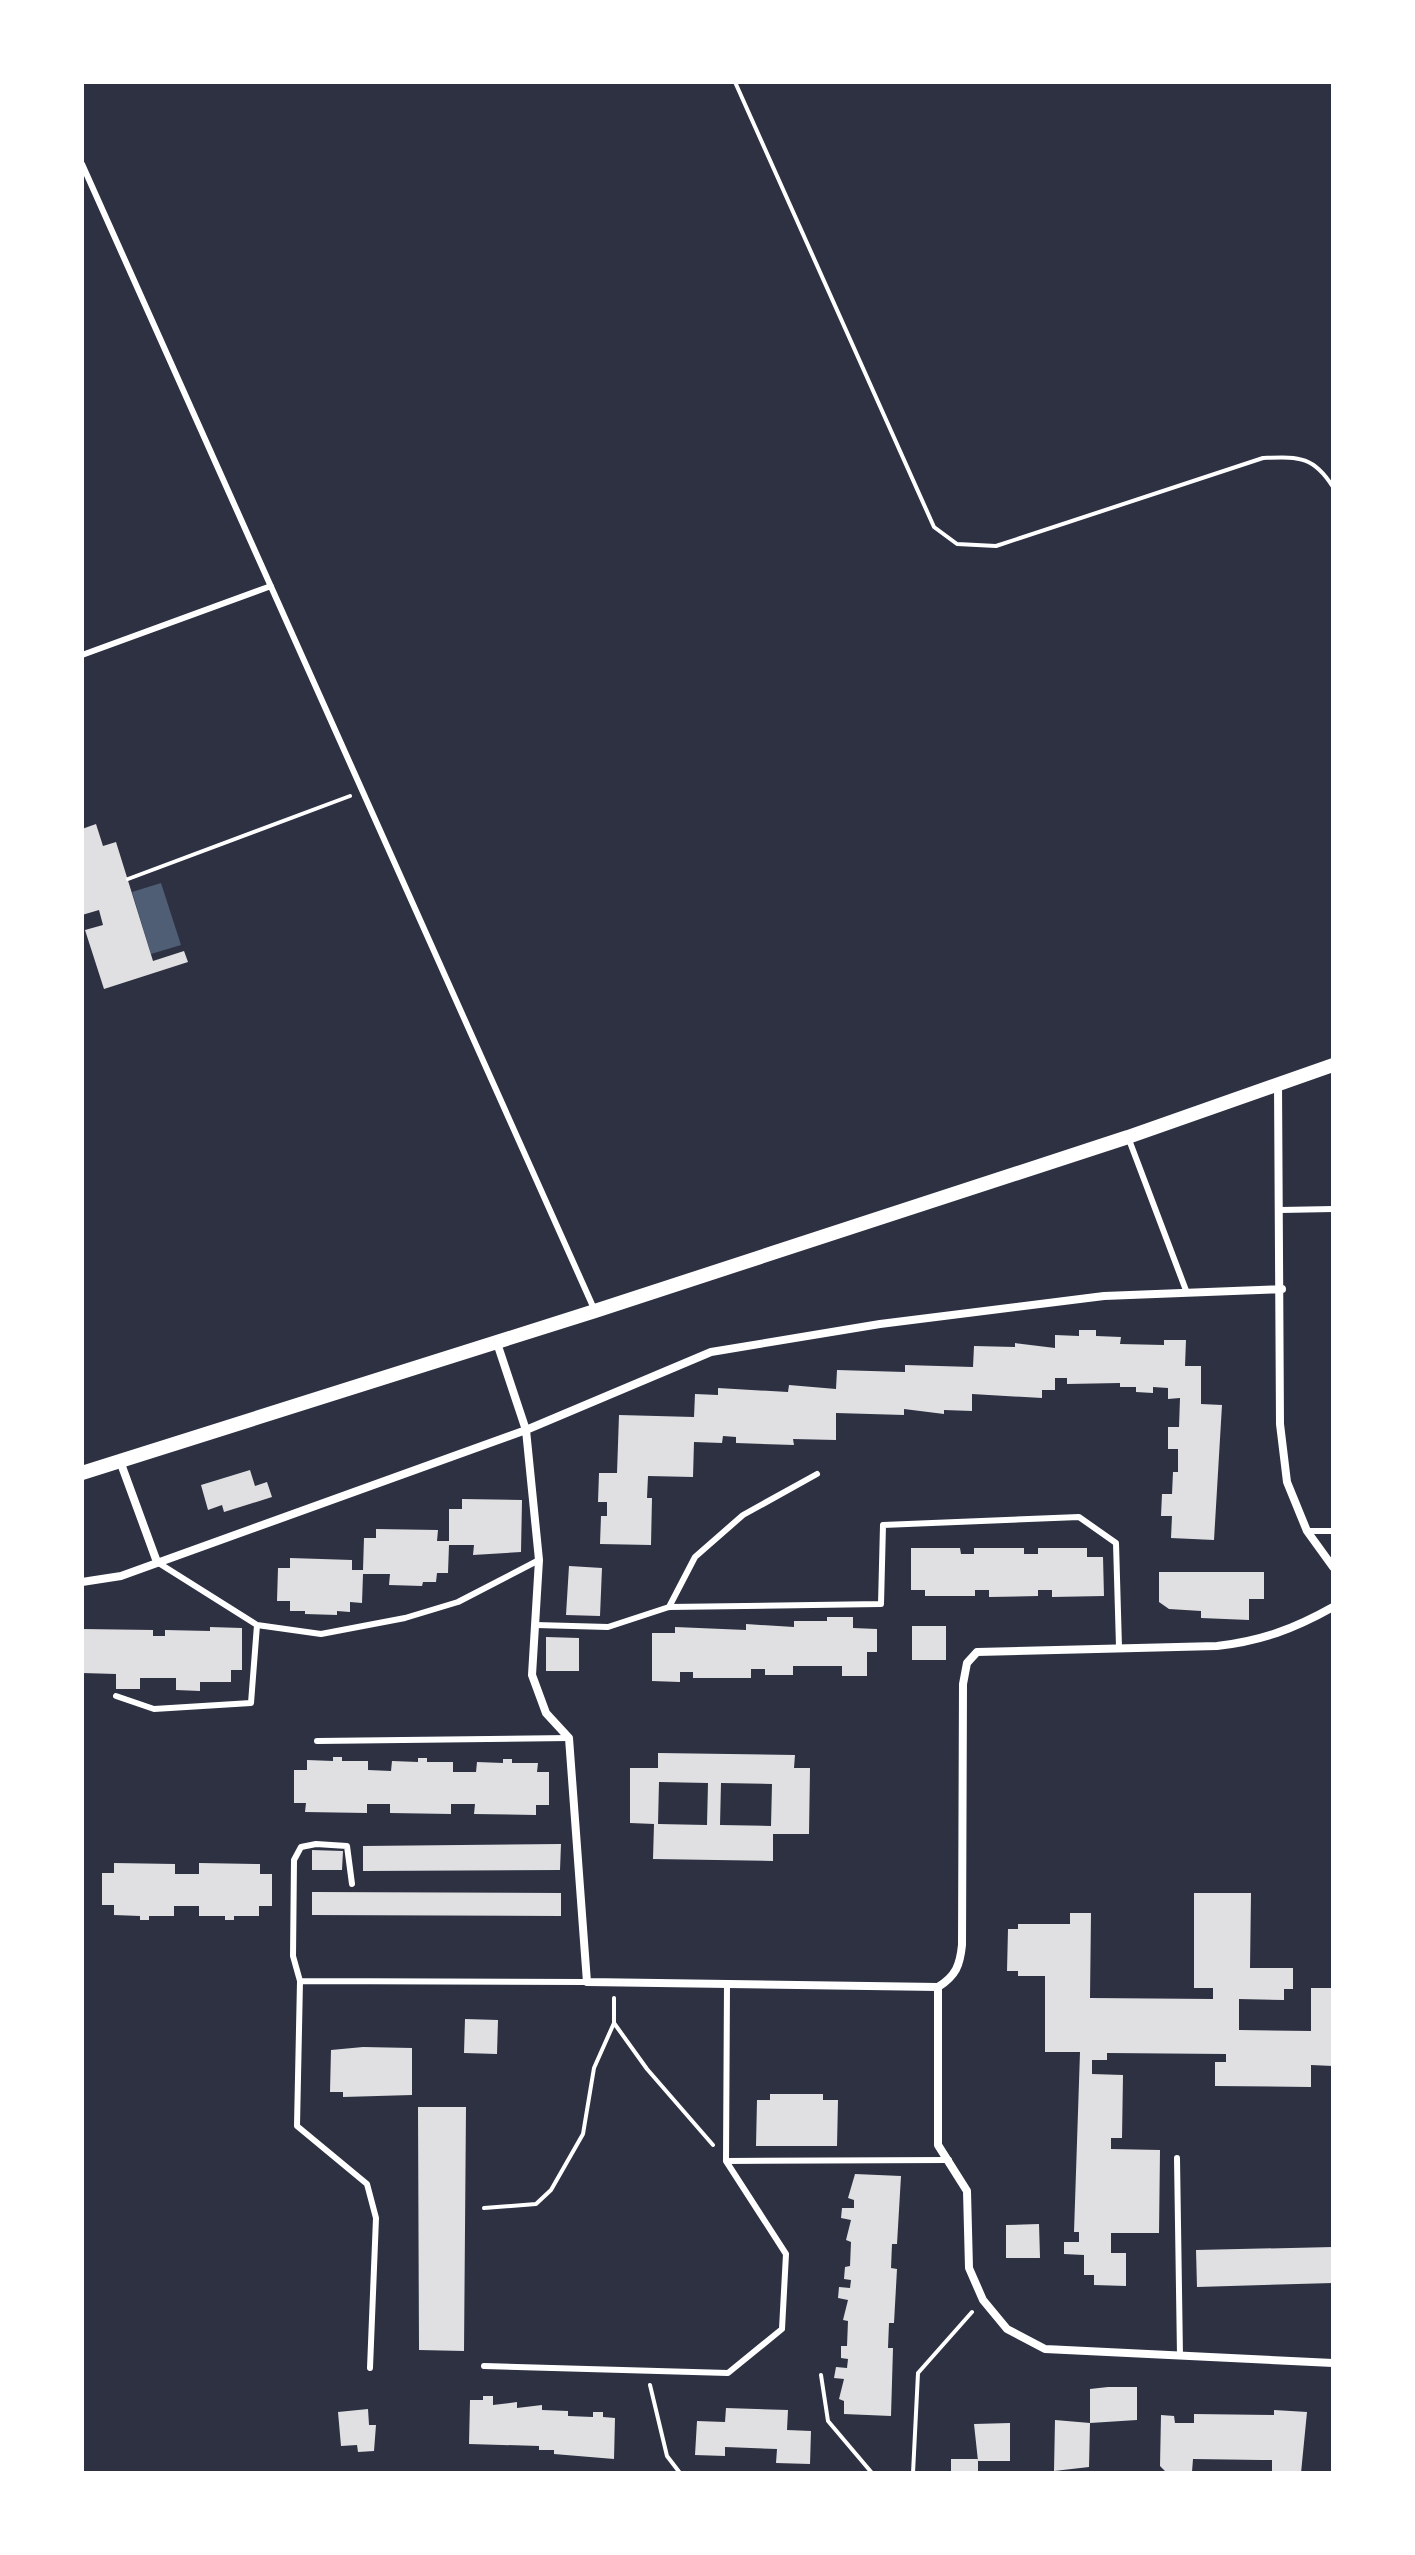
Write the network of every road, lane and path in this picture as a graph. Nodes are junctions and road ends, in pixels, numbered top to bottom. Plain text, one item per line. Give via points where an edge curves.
1 (735, 82) edge
2 (82, 164) edge
3 (1333, 487) edge
4 (271, 586) junction
5 (82, 655) edge
6 (363, 792) junction
7 (128, 879) dead end
8 (1333, 1065) edge
9 (1278, 1083) junction
10 (1128, 1137) junction
11 (1333, 1209) edge
12 (1281, 1210) junction
13 (1282, 1289) junction
14 (1187, 1293) junction
15 (595, 1311) junction
16 (497, 1343) junction
17 (526, 1430) junction
18 (120, 1461) junction
19 (82, 1473) edge
20 (817, 1474) dead end
21 (1307, 1531) junction
22 (1333, 1531) edge
23 (539, 1560) junction
24 (157, 1562) junction
25 (1333, 1567) edge
26 (82, 1582) edge
27 (669, 1607) junction
28 (1333, 1607) edge
29 (257, 1625) junction
30 (536, 1625) junction
31 (1119, 1647) junction
32 (116, 1696) dead end
33 (569, 1738) junction
34 (317, 1741) dead end
35 (352, 1884) dead end
36 (300, 1981) junction
37 (587, 1982) junction
38 (615, 1983) junction
39 (727, 1984) junction
40 (938, 1987) junction
41 (614, 2023) junction
42 (1177, 2158) dead end
43 (949, 2160) junction
44 (726, 2161) junction
45 (484, 2208) dead end
46 (983, 2300) junction
47 (1180, 2356) junction
48 (1333, 2363) edge
49 (484, 2366) dead end
50 (370, 2368) dead end
51 (646, 2371) junction
52 (821, 2375) dead end
53 (680, 2473) edge
54 (872, 2473) edge
55 (913, 2473) edge

1 - 3 path via 934,527 957,544 996,546 1263,458 1297,457 1320,467
2 - 4 lane
4 - 5 lane
4 - 6 lane
6 - 7 path
6 - 15 lane
8 - 9 street
9 - 10 street
9 - 12 street
10 - 14 lane
10 - 15 street
11 - 12 lane
12 - 13 street
13 - 14 street
13 - 21 street via 1280,1424 1287,1482
14 - 17 street via 1104,1296 711,1352
15 - 16 street
16 - 17 street
16 - 18 street
17 - 23 street
17 - 24 street
18 - 19 street
18 - 24 street
20 - 27 lane via 743,1515 695,1557
21 - 22 lane
21 - 25 street
23 - 29 lane via 458,1602 405,1618 321,1634
23 - 30 street
24 - 26 street via 121,1576
24 - 29 lane
27 - 30 lane via 608,1627
27 - 31 lane via 881,1604 883,1525 1079,1517 1116,1543
28 - 31 street via 1289,1632 1253,1642
29 - 32 lane via 251,1703 154,1709
30 - 33 street via 532,1675 546,1713
31 - 40 street via 1000,1649 977,1652 967,1663 962,1945 960,1965
33 - 34 lane
33 - 37 street
35 - 36 lane via 347,1846 301,1847 294,1860 293,1956
36 - 37 lane
36 - 50 lane via 297,2126 367,2184 376,2218
37 - 38 street
38 - 39 street
38 - 41 path
39 - 40 street
39 - 44 lane
40 - 43 street via 938,2145
41 - 44 path
41 - 45 path via 594,2068 583,2134 551,2190 536,2204
42 - 47 lane
43 - 44 lane
43 - 46 street via 967,2191 969,2268
44 - 51 lane via 786,2254 782,2329 728,2373
46 - 47 street via 1007,2329 1045,2349
46 - 55 path via 918,2373
47 - 48 street
49 - 51 lane
51 - 53 path via 667,2456
52 - 54 path via 828,2421

